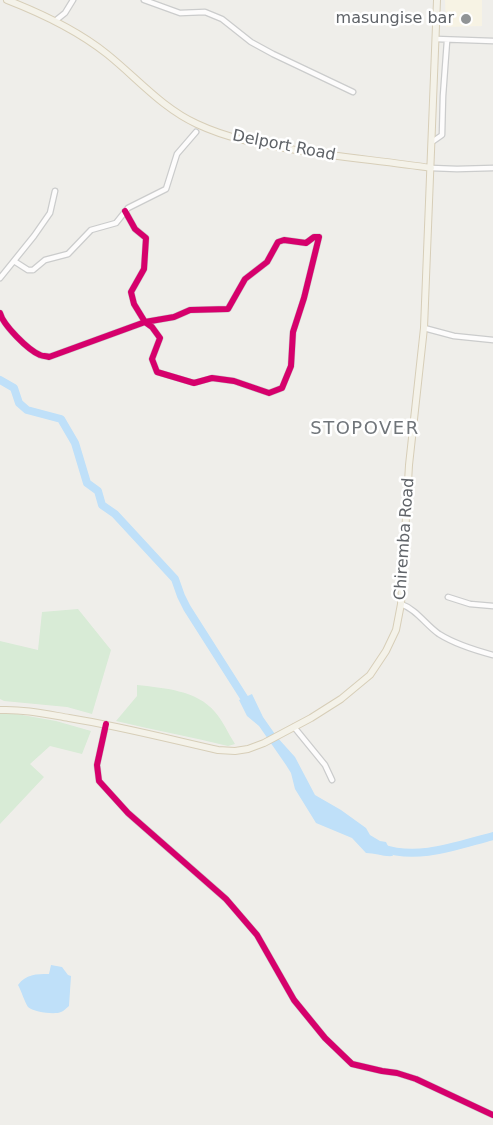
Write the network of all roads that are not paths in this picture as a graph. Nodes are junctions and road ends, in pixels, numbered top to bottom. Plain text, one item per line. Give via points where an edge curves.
1 (7, 0) edge
2 (73, 0) edge
3 (144, 0) edge
4 (437, 0) edge
5 (56, 21) junction
6 (436, 39) junction
7 (447, 40) junction
8 (493, 41) edge
9 (352, 92) dead end
10 (196, 132) dead end
11 (432, 142) junction
12 (431, 168) junction
13 (493, 168) edge
14 (56, 191) dead end
15 (125, 211) junction
16 (14, 261) junction
17 (0, 278) edge
18 (0, 313) edge
19 (145, 322) junction
20 (424, 328) junction
21 (493, 340) edge
22 (448, 597) dead end
23 (401, 604) junction
24 (493, 606) edge
25 (493, 655) edge
26 (0, 710) edge
27 (106, 724) junction
28 (294, 727) junction
29 (332, 780) dead end
30 (493, 1115) edge

1 - 5 main road, Delport Road
2 - 5 street
3 - 9 street via 180,13 205,12 222,19 251,42
4 - 6 main road, Chiremba Road
5 - 12 main road, Delport Road via 107,54 171,109 223,135 326,155
6 - 7 street
6 - 11 main road, Chiremba Road
7 - 8 street
7 - 11 street via 442,135
10 - 15 street via 177,154 166,189
11 - 12 main road, Chiremba Road
12 - 13 street, Delport Road
12 - 20 main road, Chiremba Road
14 - 16 street via 50,213
15 - 16 street via 116,223 91,230 68,254 45,260 33,270
15 - 19 street via 135,229 147,238 144,269 131,292
16 - 17 street
18 - 19 street via 2,321 20,339 40,356 49,357
19 - 19 street via 190,310 228,309 245,279 267,262 278,242 306,243 319,237 293,332 291,366 282,388 269,393 234,381 212,378 194,383 157,372 152,359 160,338
20 - 21 street
20 - 23 main road, Chiremba Road
22 - 24 street
23 - 25 street via 438,633
23 - 28 main road, Chiremba Road via 392,639 370,675 341,699
26 - 27 main road, Chiremba Road
27 - 28 main road, Chiremba Road via 229,751 248,749
27 - 30 street via 97,765 99,781 128,813 226,899 257,935 294,1000 325,1038 352,1064 416,1079
28 - 29 street via 325,765

